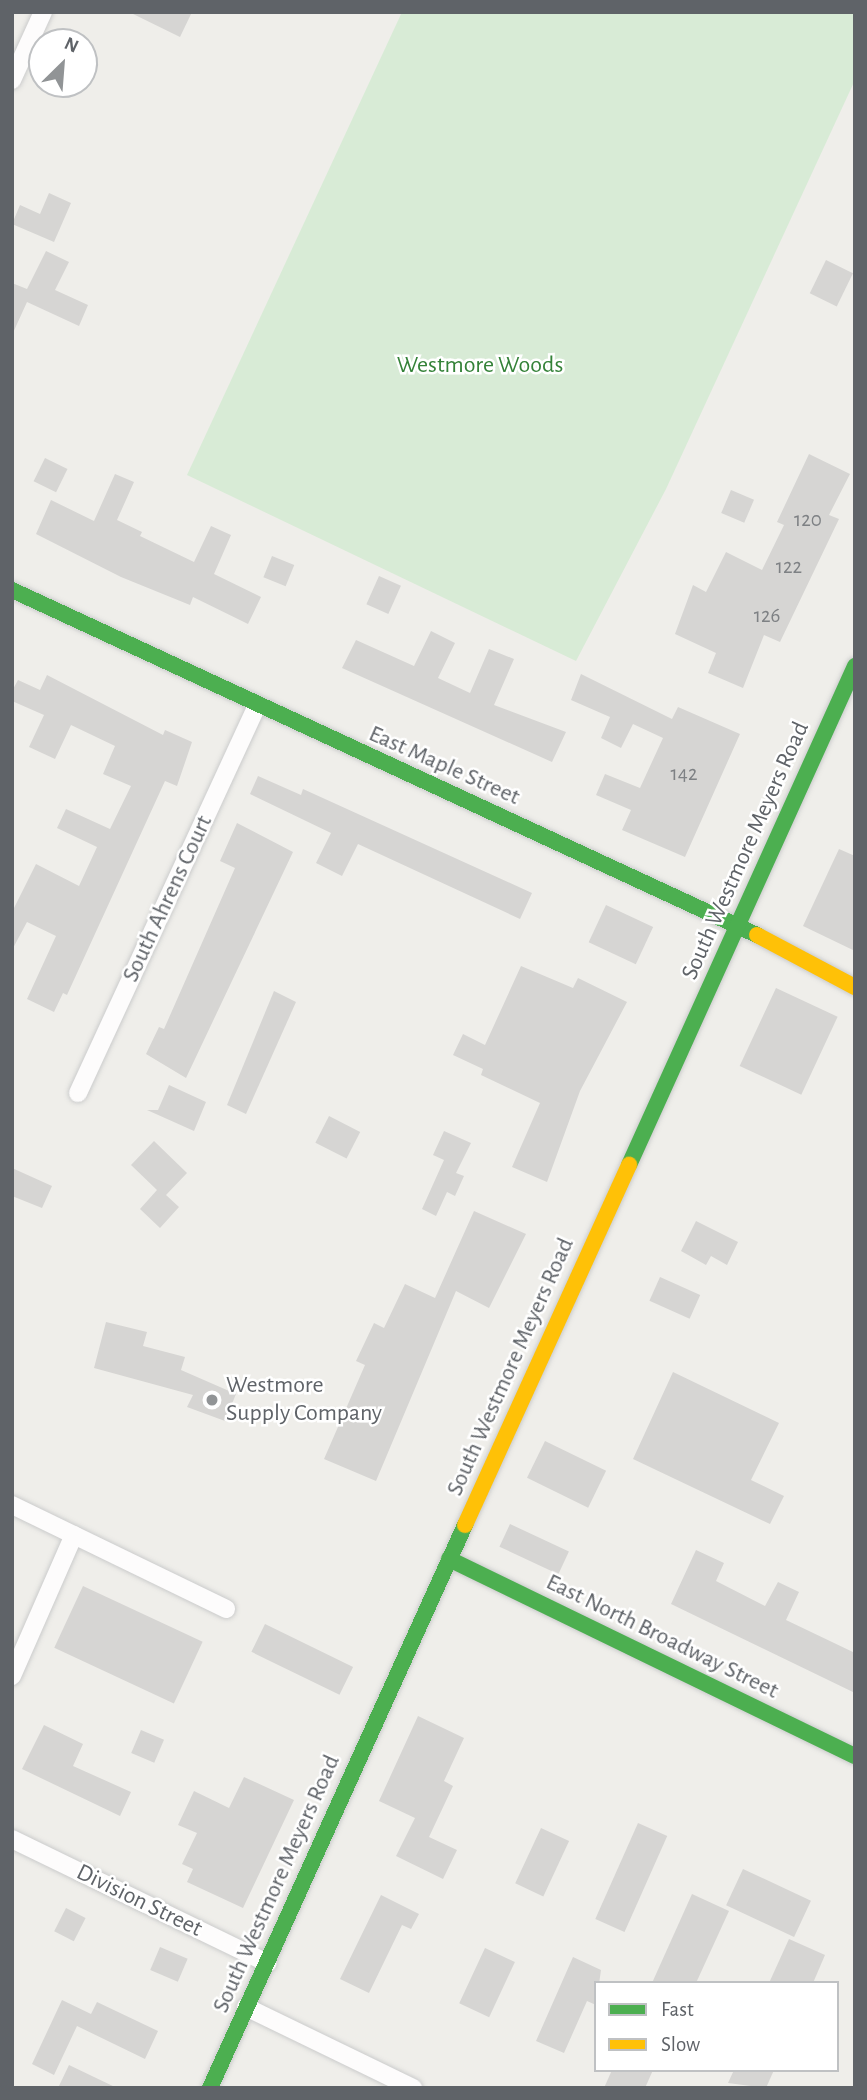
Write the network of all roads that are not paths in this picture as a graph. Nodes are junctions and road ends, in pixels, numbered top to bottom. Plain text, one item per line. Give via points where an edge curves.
1 (43, 12) edge
2 (12, 80) edge
3 (12, 590) edge
4 (855, 666) edge
5 (257, 706) junction
6 (737, 925) junction
7 (855, 987) edge
8 (78, 1093) dead end
9 (12, 1505) edge
10 (74, 1535) junction
11 (449, 1559) junction
12 (226, 1609) dead end
13 (12, 1676) edge
14 (855, 1756) edge
15 (12, 1839) edge
16 (267, 1963) junction
17 (246, 2007) junction
18 (210, 2088) edge
19 (413, 2088) edge

1 - 2 street
3 - 5 street, East Maple Street
4 - 6 street, South Westmore Meyers Road
5 - 6 street, East Maple Street
5 - 8 street, South Ahrens Court
6 - 7 street, East Maple Street
6 - 11 street, South Westmore Meyers Road
9 - 10 street
10 - 12 street
10 - 13 street
11 - 14 street, East North Broadway Street
11 - 16 street, South Westmore Meyers Road
15 - 16 street, Division Street
16 - 17 street, South Westmore Meyers Road
17 - 18 street, South Westmore Meyers Road
17 - 19 street

